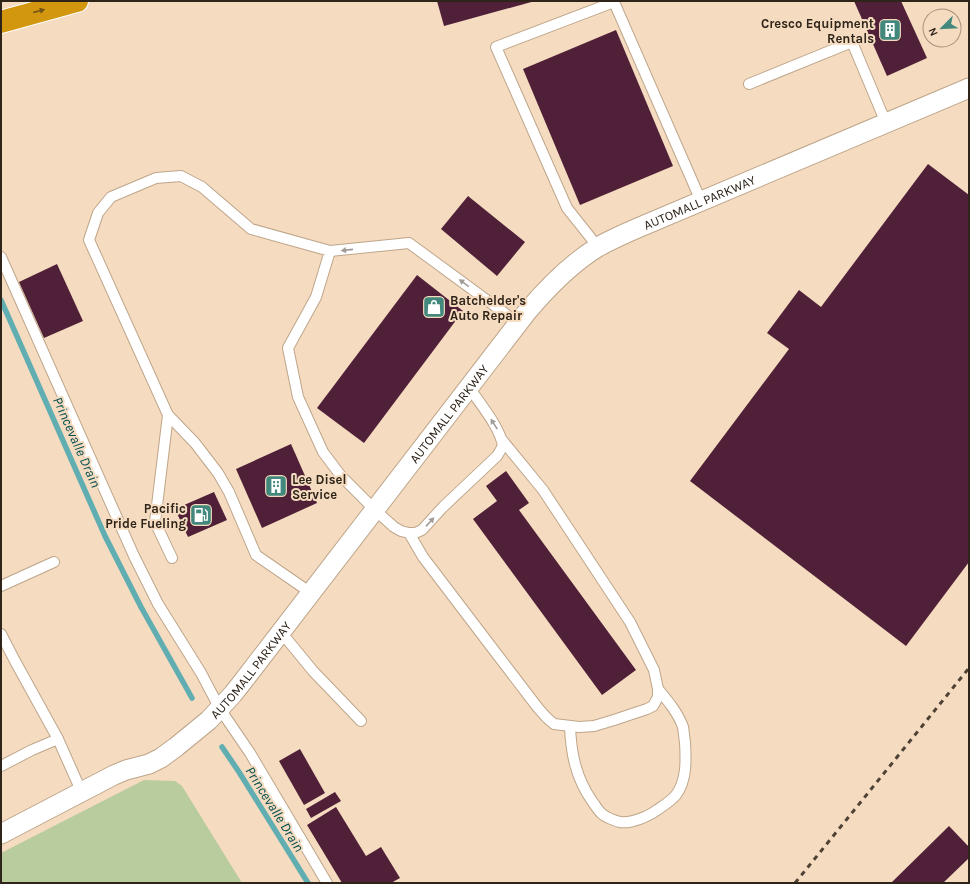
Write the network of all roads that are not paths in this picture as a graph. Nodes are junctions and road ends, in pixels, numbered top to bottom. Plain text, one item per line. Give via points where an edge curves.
1 (77, 1) edge
2 (1, 22) edge
3 (749, 84) dead end
4 (969, 88) edge
5 (886, 123) junction
6 (701, 201) junction
7 (598, 247) junction
8 (330, 251) junction
9 (1, 257) edge
10 (518, 323) junction
11 (469, 387) junction
12 (168, 415) junction
13 (502, 440) junction
14 (375, 510) junction
15 (409, 533) junction
16 (172, 558) dead end
17 (54, 562) dead end
18 (1, 586) edge
19 (311, 593) junction
20 (282, 632) junction
21 (1, 634) edge
22 (658, 689) junction
23 (220, 709) junction
24 (361, 721) dead end
25 (570, 726) junction
26 (58, 739) junction
27 (1, 766) edge
28 (82, 793) junction
29 (1, 834) edge
30 (327, 883) edge

2 -> 1 highway
3 - 5 lane via 852,42
4 - 5 street, AUTOMALL PARKWAY
5 - 6 street, AUTOMALL PARKWAY
6 - 7 street, AUTOMALL PARKWAY
6 - 7 lane via 614,2 496,47 567,208
7 - 10 street, AUTOMALL PARKWAY via 553,284
10 -> 8 lane via 409,243
8 - 12 lane via 251,229 202,187 181,176 156,178 111,197 98,213 89,240
8 - 14 lane via 316,297 288,348 298,397 323,452 341,476
9 - 23 lane via 134,556 158,604
10 - 11 street, AUTOMALL PARKWAY
13 -> 11 lane
11 - 14 street, AUTOMALL PARKWAY
12 - 16 lane via 155,522
12 - 19 lane via 196,443 218,473 256,555
15 -> 13 lane via 422,530 497,456 503,446
13 - 22 lane via 543,490 630,622 654,670
14 - 15 lane via 401,531
14 - 19 street, AUTOMALL PARKWAY
15 - 25 lane via 423,557 538,708 554,724
17 - 18 lane
19 - 20 street, AUTOMALL PARKWAY
20 - 23 street, AUTOMALL PARKWAY
20 - 24 lane via 313,671
21 - 26 lane
22 - 25 lane via 658,697 653,706 647,709 594,726
22 - 25 lane via 675,710 683,728 686,769 676,796 651,814 619,822 602,814 579,778 570,742
23 - 28 street, AUTOMALL PARKWAY via 161,758 114,775
23 - 30 lane via 250,753
26 - 27 lane
26 - 28 lane
28 - 29 street, AUTOMALL PARKWAY

